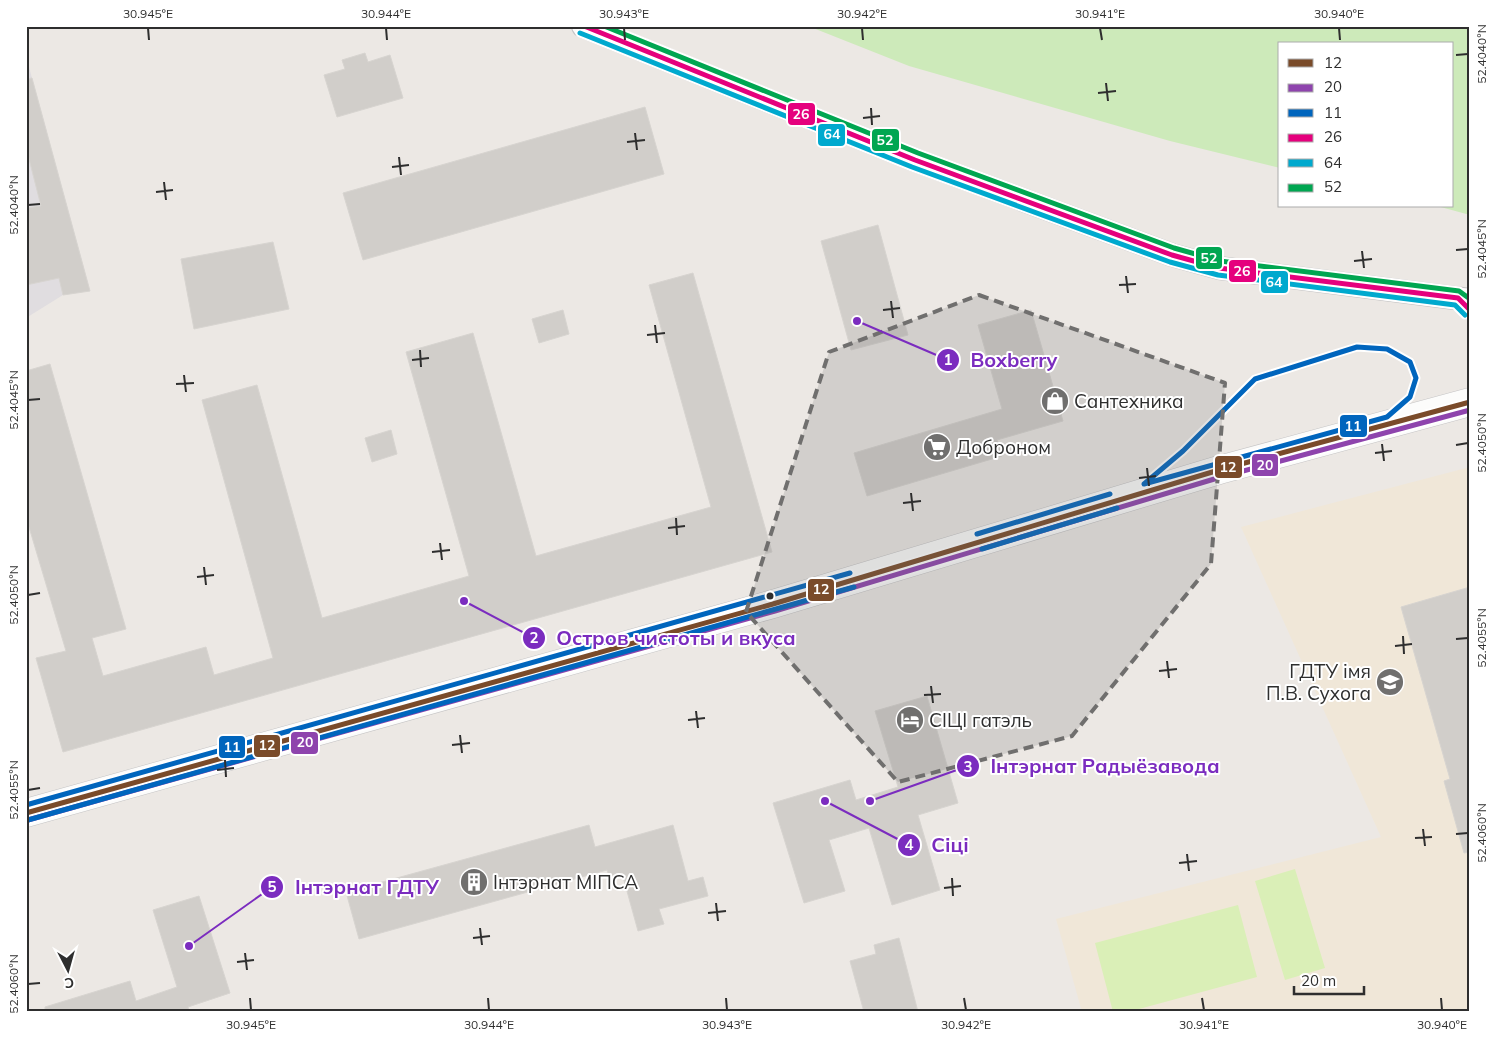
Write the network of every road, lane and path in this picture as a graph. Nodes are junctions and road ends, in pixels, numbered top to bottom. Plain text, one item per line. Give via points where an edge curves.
1 (583, 26) edge
2 (1466, 303) edge
3 (1470, 402) edge
4 (26, 813) edge

1 - 2 street via 915,160 1172,255 1219,268
3 - 4 main road via 1219,470 764,606

